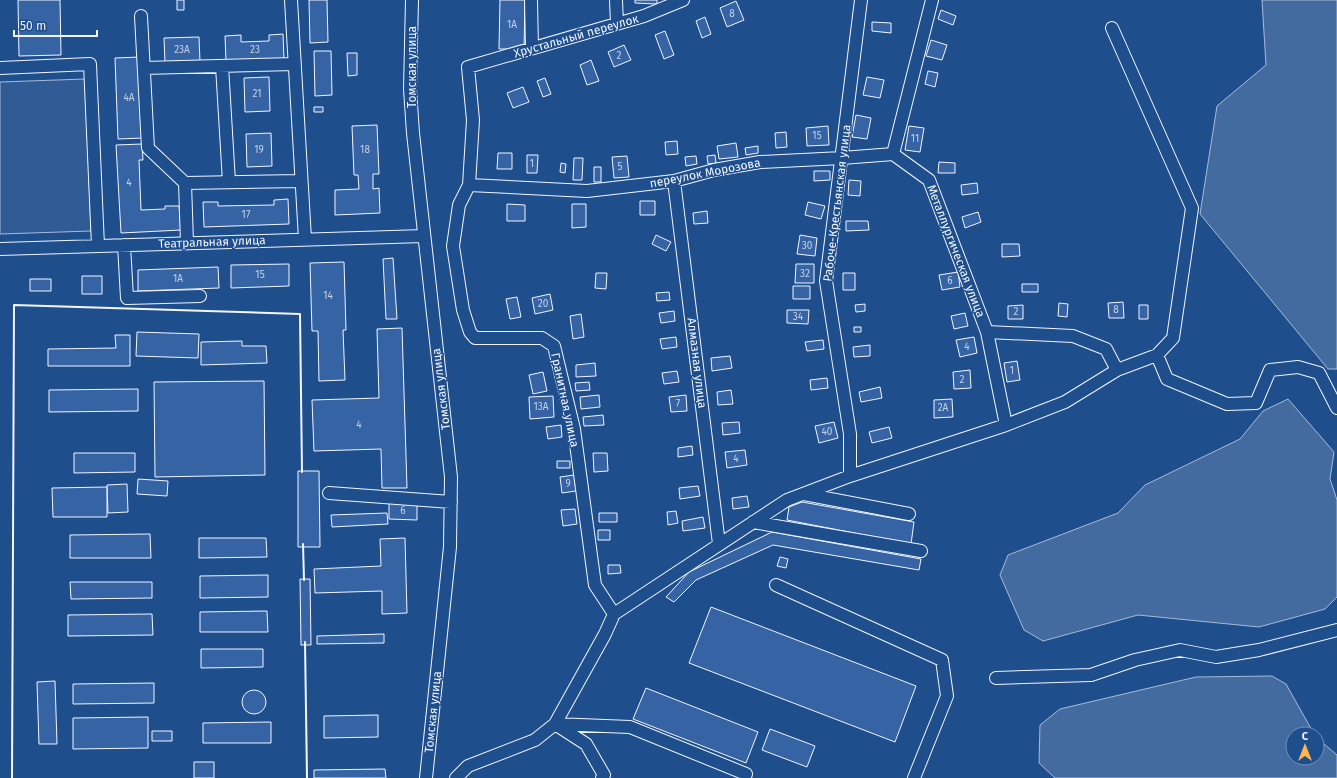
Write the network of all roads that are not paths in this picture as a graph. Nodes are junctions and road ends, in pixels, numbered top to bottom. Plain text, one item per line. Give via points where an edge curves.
1 (291, 0) edge
2 (412, 0) edge
3 (531, 0) edge
4 (616, 0) edge
5 (683, 0) edge
6 (861, 0) edge
7 (932, 0) edge
8 (141, 16) dead end
9 (617, 24) junction
10 (1112, 28) dead end
11 (532, 48) junction
12 (295, 64) junction
13 (222, 66) junction
14 (468, 67) joint
15 (0, 68) edge
16 (144, 68) junction
17 (893, 154) junction
18 (842, 158) junction
19 (301, 180) junction
20 (229, 182) junction
21 (674, 182) junction
22 (184, 183) junction
23 (469, 185) junction
24 (424, 236) junction
25 (305, 240) junction
26 (187, 243) junction
27 (124, 245) junction
28 (98, 246) junction
29 (0, 248) edge
30 (200, 296) dead end
31 (987, 332) junction
32 (1157, 355) junction
33 (1117, 370) junction
34 (1337, 408) edge
35 (1006, 426) junction
36 (850, 476) junction
37 (329, 492) dead end
38 (804, 494) junction
39 (451, 502) junction
40 (909, 514) dead end
41 (753, 522) junction
42 (719, 544) junction
43 (921, 551) dead end
44 (776, 585) dead end
45 (614, 614) junction
46 (1337, 630) edge
47 (996, 678) dead end
48 (556, 724) junction
49 (746, 774) dead end
50 (426, 778) edge
51 (456, 778) edge
52 (602, 778) edge
53 (914, 778) edge

1 - 12 street
2 - 24 street, Томская улица via 410,89
3 - 11 street
4 - 9 street
5 - 9 street, Хрустальный переулок
6 - 18 street, Рабоче-Крестьянская улица
7 - 17 street
8 - 16 street
9 - 11 street, Хрустальный переулок
10 - 32 street via 1192,208 1173,338
11 - 14 street, Хрустальный переулок
12 - 13 street
12 - 19 street
13 - 16 street
13 - 20 street
14 - 23 street, Гранитная улица via 473,120
15 - 28 street via 90,64
16 - 22 street via 148,148
17 - 18 street, переулок Морозова
17 - 31 street, Металлургическая улица via 929,180
18 - 21 street, переулок Морозова via 760,162 714,170
18 - 36 street, Рабоче-Крестьянская улица via 826,281 850,434
19 - 20 street
19 - 25 street
20 - 22 street
21 - 23 street, переулок Морозова via 587,190
21 - 42 street, Алмазная улица
22 - 26 street
23 - 45 street, Гранитная улица via 459,205 453,246 463,310 470,332 475,338 542,338 554,346 574,429 595,585
24 - 25 street, Театральная улица
24 - 39 street, Томская улица via 451,477
25 - 26 street, Театральная улица
26 - 27 street, Театральная улица
27 - 28 street, Театральная улица
27 - 30 street via 126,298
28 - 29 street, Театральная улица
31 - 33 street via 1073,336 1106,349
31 - 35 street, Металлургическая улица
32 - 33 street
32 - 34 street via 1167,379 1227,404 1256,403 1270,370 1298,366 1318,373
33 - 35 street via 1065,402
35 - 36 street
36 - 38 street
37 - 39 street
38 - 40 street
38 - 41 street via 787,500
39 - 50 street, Томская улица via 450,547
41 - 42 street
41 - 43 street
42 - 45 street
44 - 53 street via 942,660 947,696
45 - 48 street
46 - 47 street via 1258,650 1216,657 1180,650 1135,660 1091,675
48 - 49 street via 630,727
48 - 51 street via 535,740 468,766
48 - 52 street via 586,744 604,775

